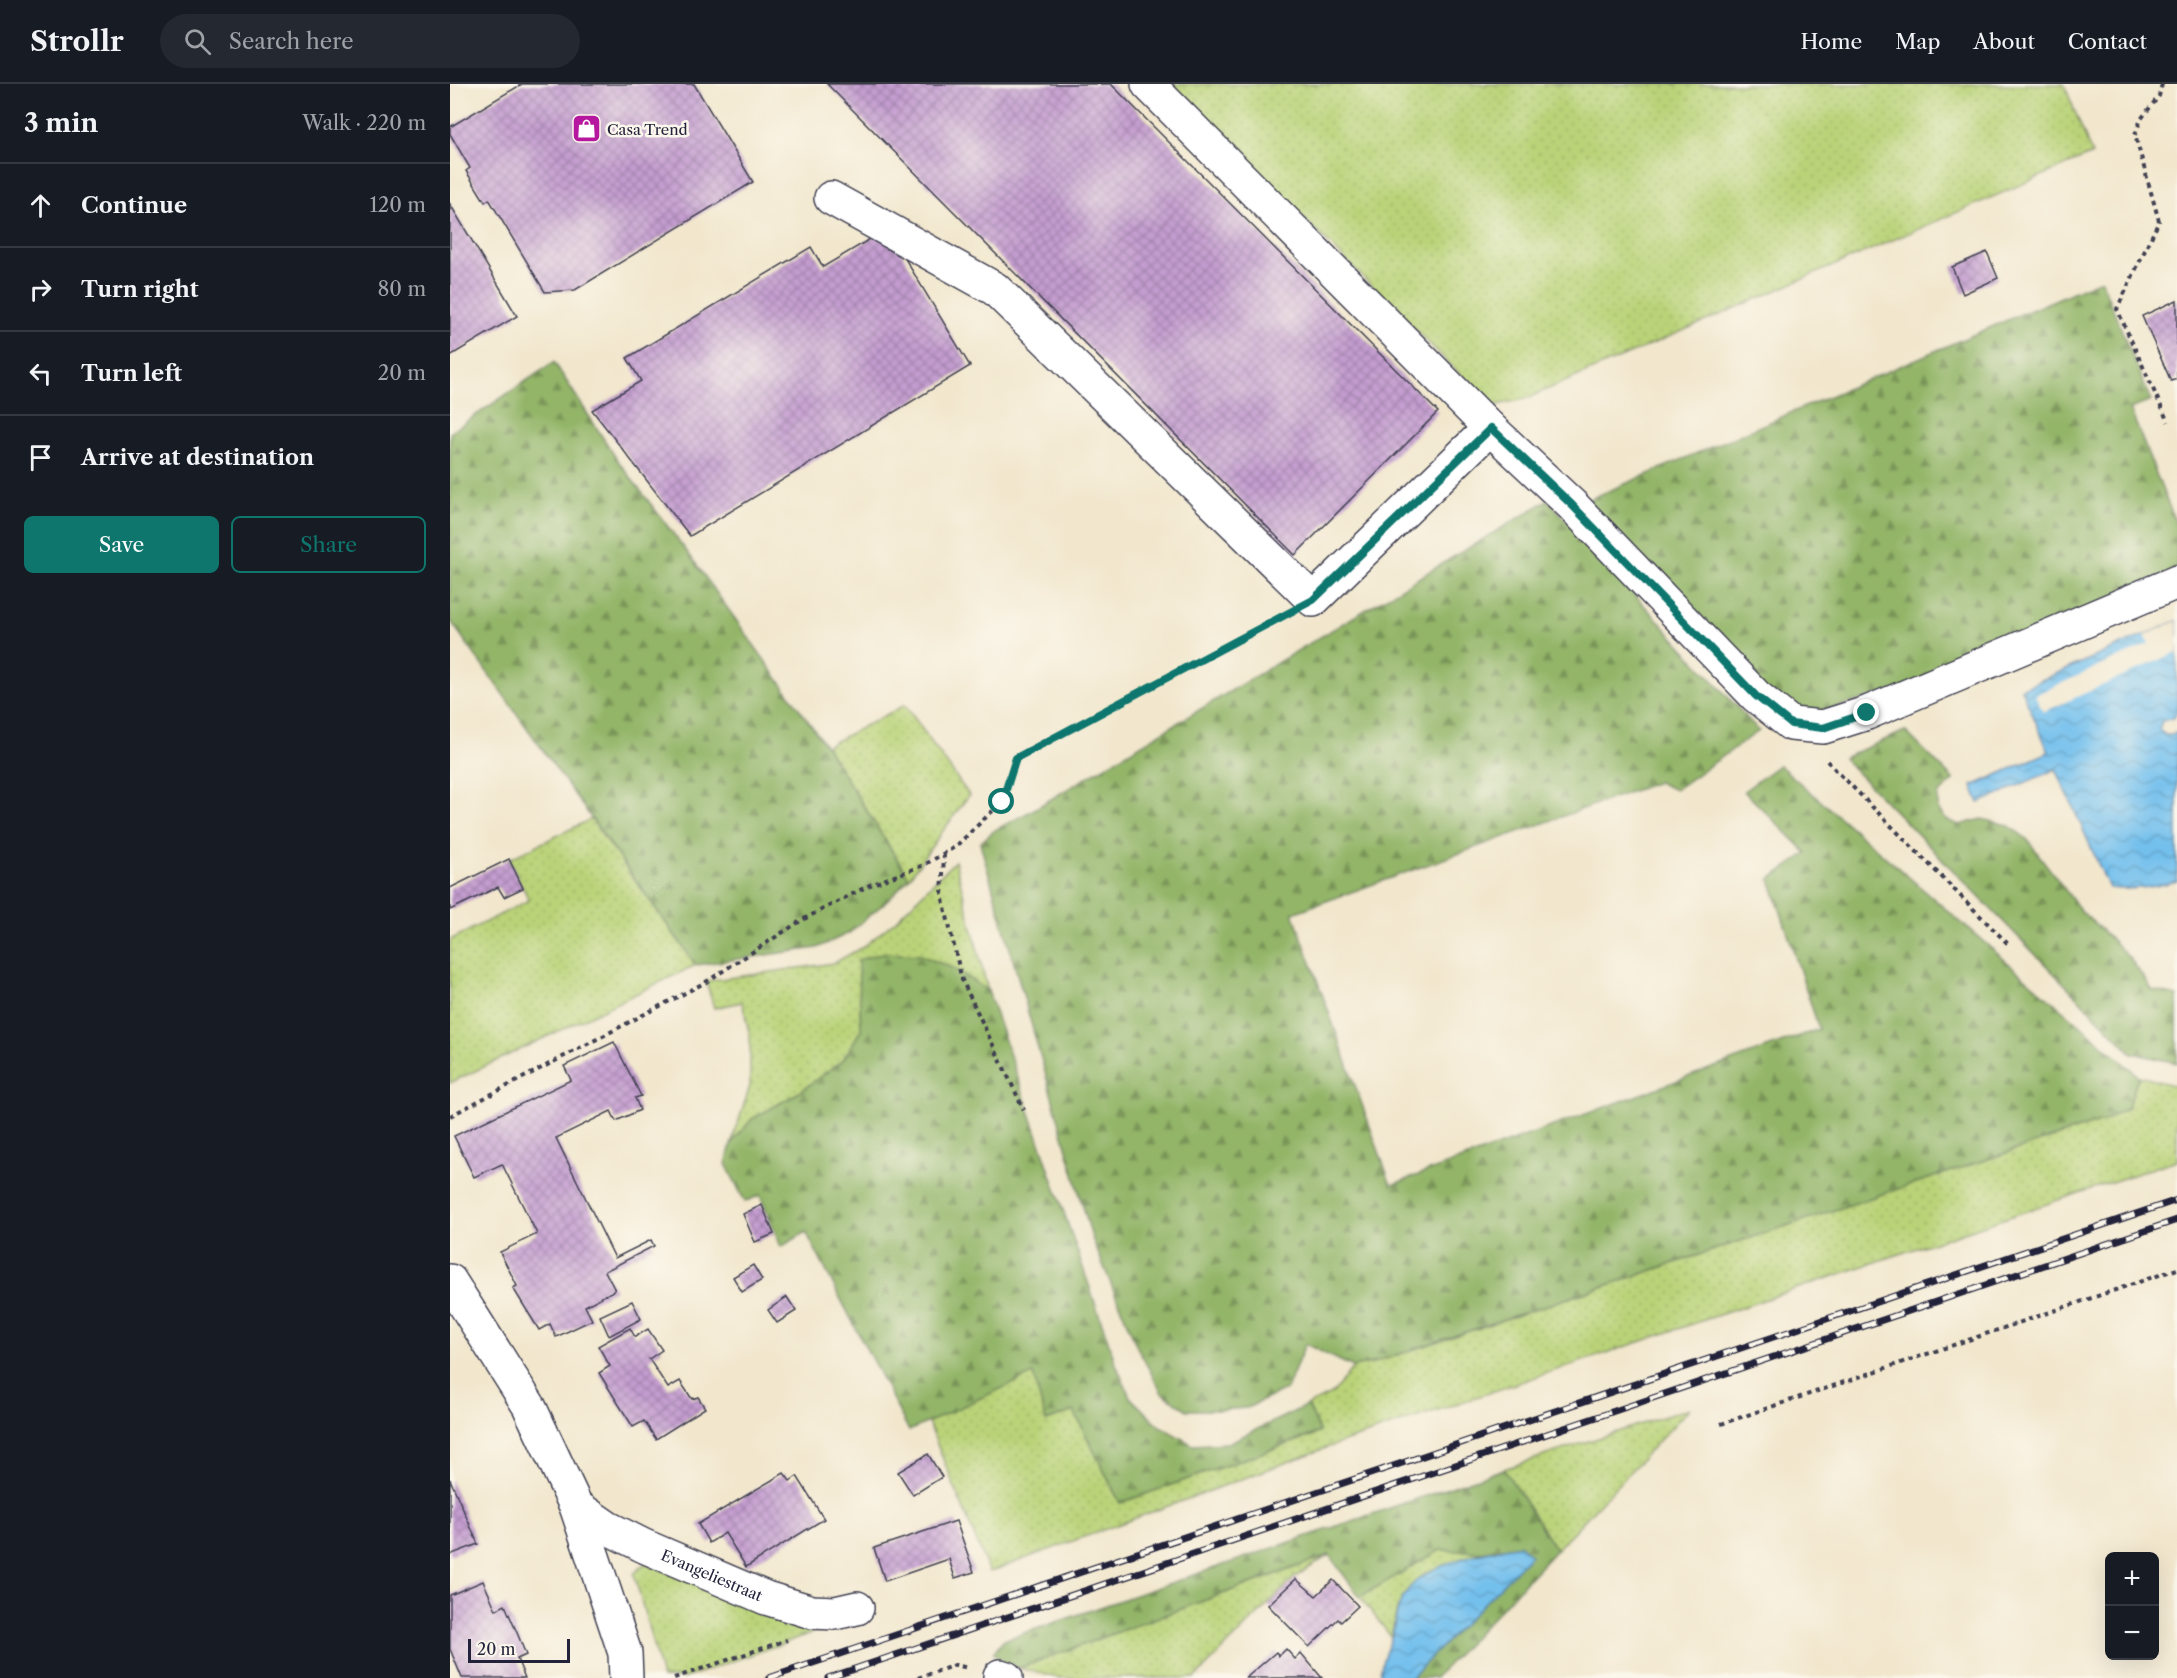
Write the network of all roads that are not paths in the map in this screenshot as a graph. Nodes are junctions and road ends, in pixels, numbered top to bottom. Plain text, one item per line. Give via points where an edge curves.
1 (1148, 84) edge
2 (831, 198) dead end
3 (1491, 428) junction
4 (2177, 582) edge
5 (450, 1281) edge
6 (576, 1506) junction
7 (857, 1608) dead end
8 (626, 1678) edge

1 - 3 street
2 - 3 street via 995,289 1313,600
3 - 4 street via 1572,505 1756,696 1791,724 1823,728 1867,713
5 - 6 street via 529,1406
6 - 7 street, Evangeliestraat via 644,1546 766,1598 812,1612 835,1613
6 - 8 street via 626,1653

